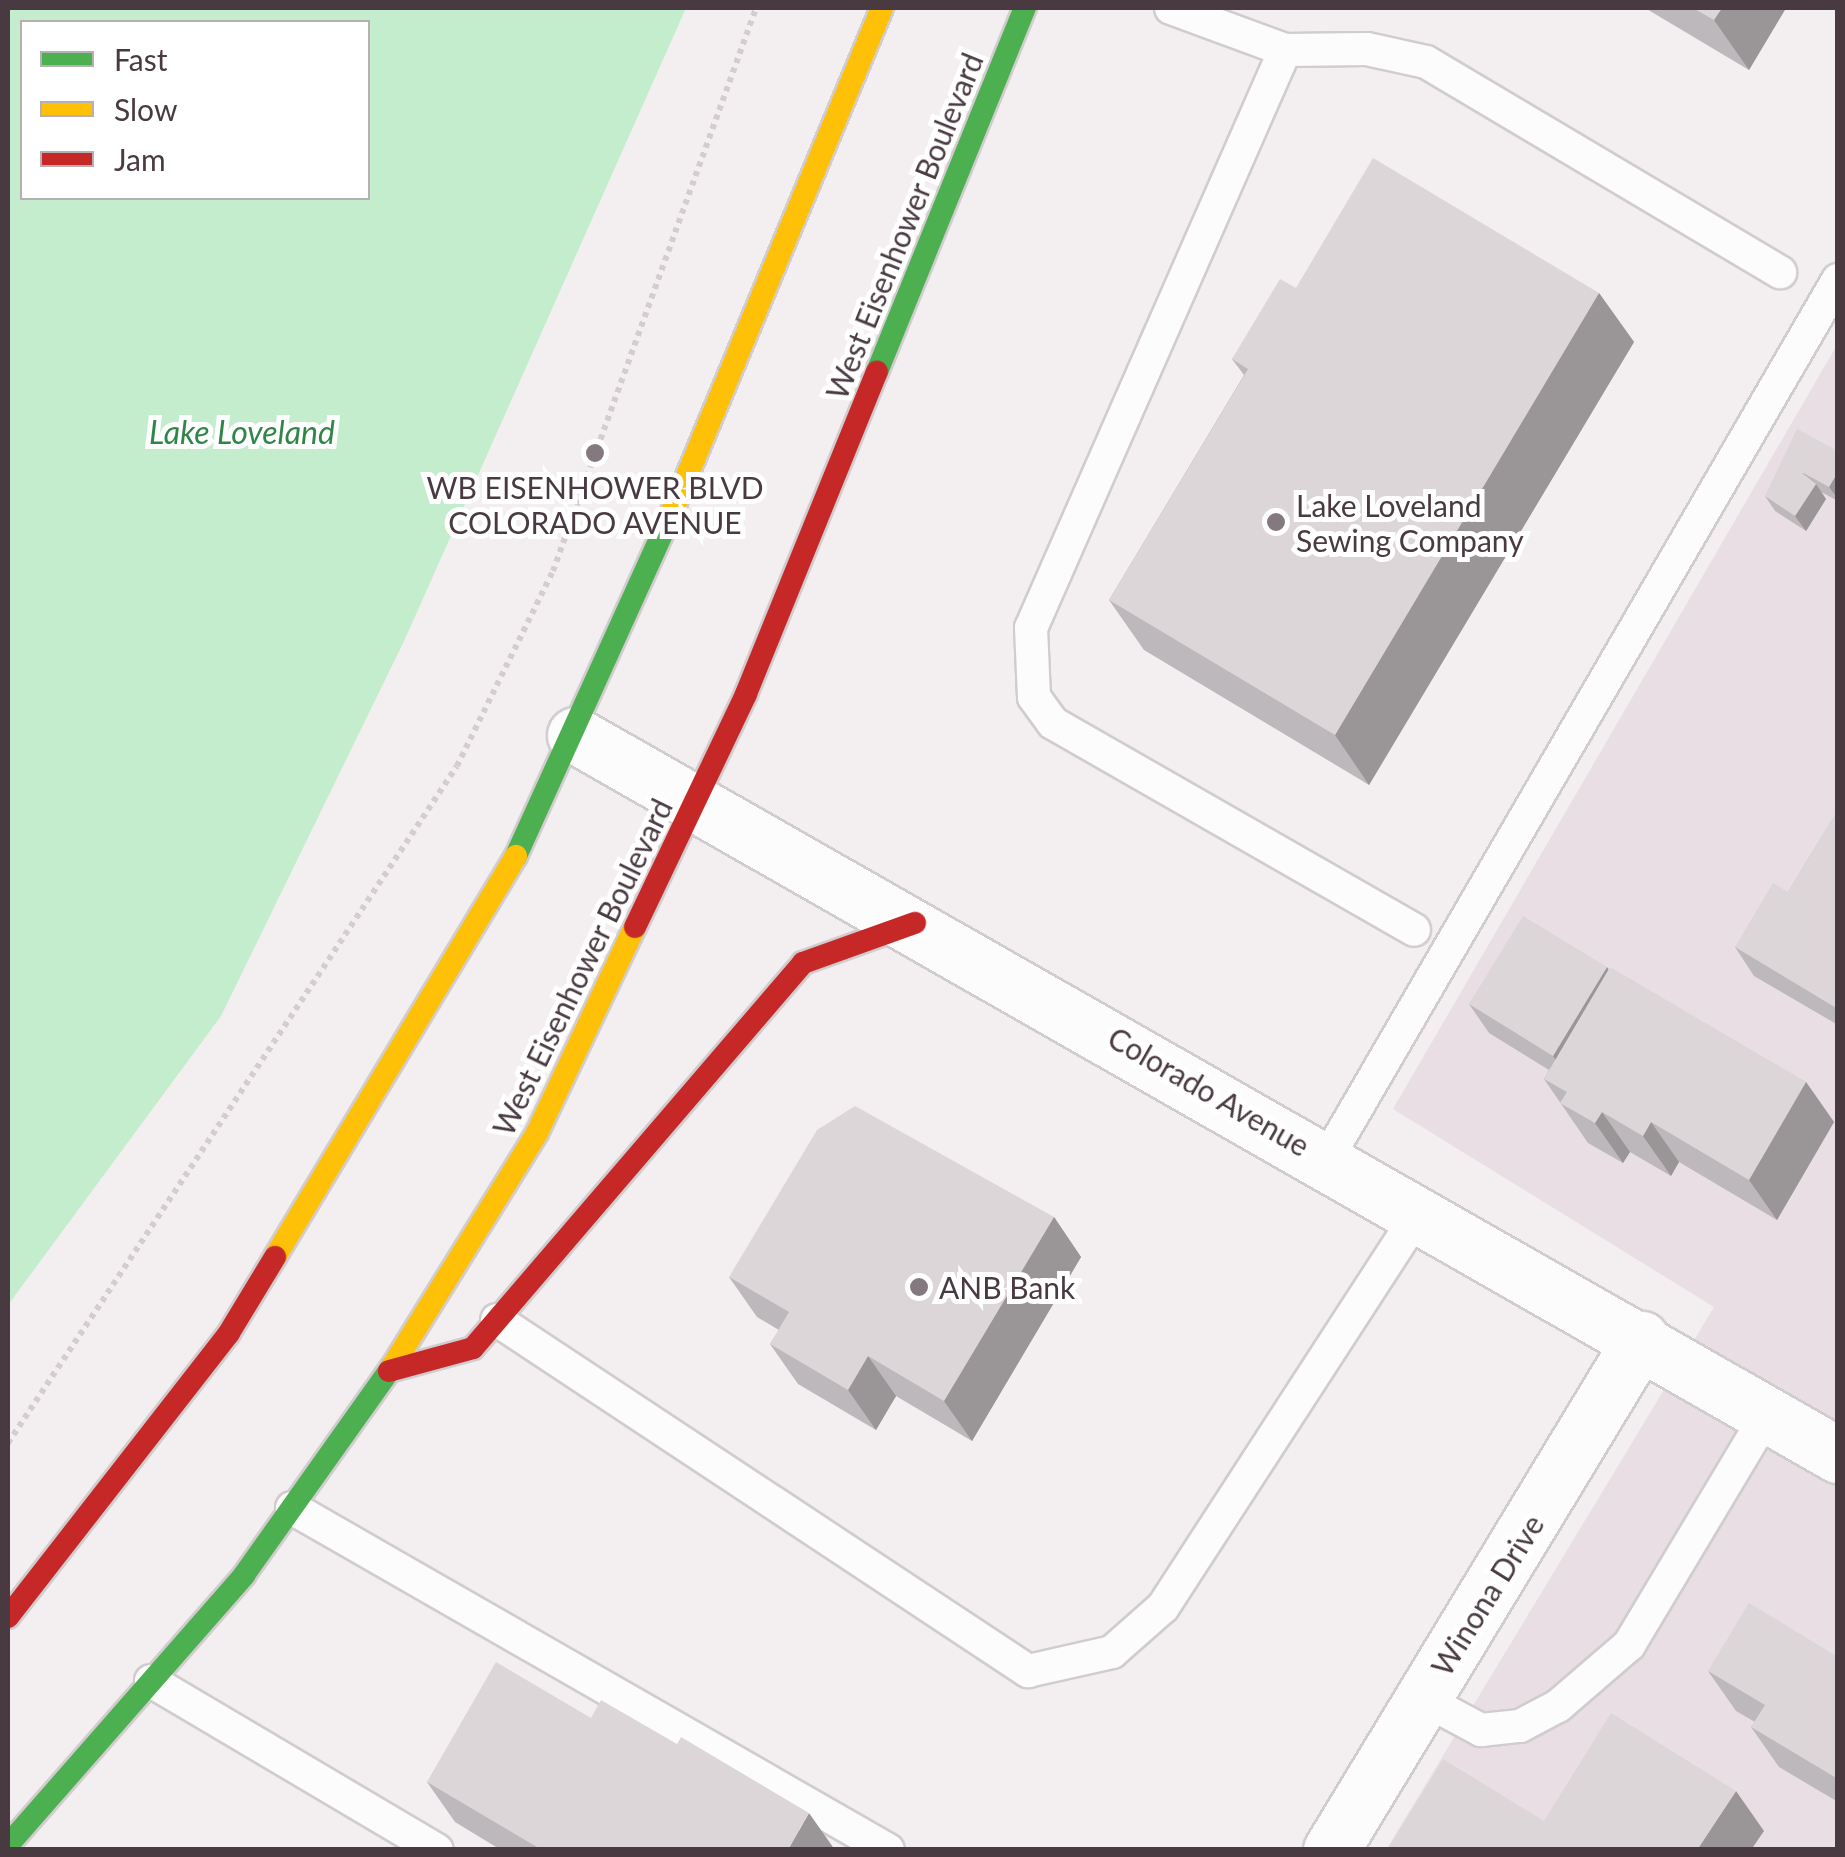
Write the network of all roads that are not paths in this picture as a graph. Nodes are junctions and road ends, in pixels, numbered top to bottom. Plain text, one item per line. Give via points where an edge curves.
1 (882, 8) edge
2 (1026, 8) edge
3 (1171, 8) edge
4 (1284, 50) junction
5 (1780, 272) dead end
6 (1838, 280) edge
7 (575, 735) junction
8 (698, 799) junction
9 (915, 923) junction
10 (1414, 930) dead end
11 (1327, 1158) junction
12 (1420, 1212) junction
13 (497, 1320) junction
14 (1641, 1339) junction
15 (389, 1371) junction
16 (1767, 1414) junction
17 (1838, 1455) edge
18 (292, 1508) junction
19 (8, 1617) edge
20 (151, 1680) junction
21 (1423, 1699) junction
22 (8, 1845) edge
23 (437, 1850) edge
24 (888, 1850) edge
25 (1330, 1850) edge

1 - 7 highway
2 - 8 highway, West Eisenhower Boulevard
3 - 4 lane
4 - 5 lane via 1367,49 1426,62
4 - 10 lane via 1030,628 1027,668 1053,723
6 - 11 lane
7 - 8 street, Colorado Avenue
7 - 19 highway via 499,892 230,1333
8 - 9 street, Colorado Avenue
8 - 15 highway, West Eisenhower Boulevard via 537,1133
9 - 11 street, Colorado Avenue
9 - 13 highway via 802,963
11 - 12 street, Colorado Avenue
12 - 13 lane via 1164,1607 1112,1652 1028,1671
12 - 14 street, Colorado Avenue
13 - 15 highway via 473,1348
14 - 16 street, Colorado Avenue
14 - 21 street, Winona Drive
15 - 18 highway, West Eisenhower Boulevard
16 - 17 street, Colorado Avenue
16 - 21 lane via 1629,1645 1558,1706 1520,1726 1480,1730
18 - 20 highway, West Eisenhower Boulevard
18 - 24 lane
20 - 22 highway, West Eisenhower Boulevard
20 - 23 lane
21 - 25 street, Winona Drive

